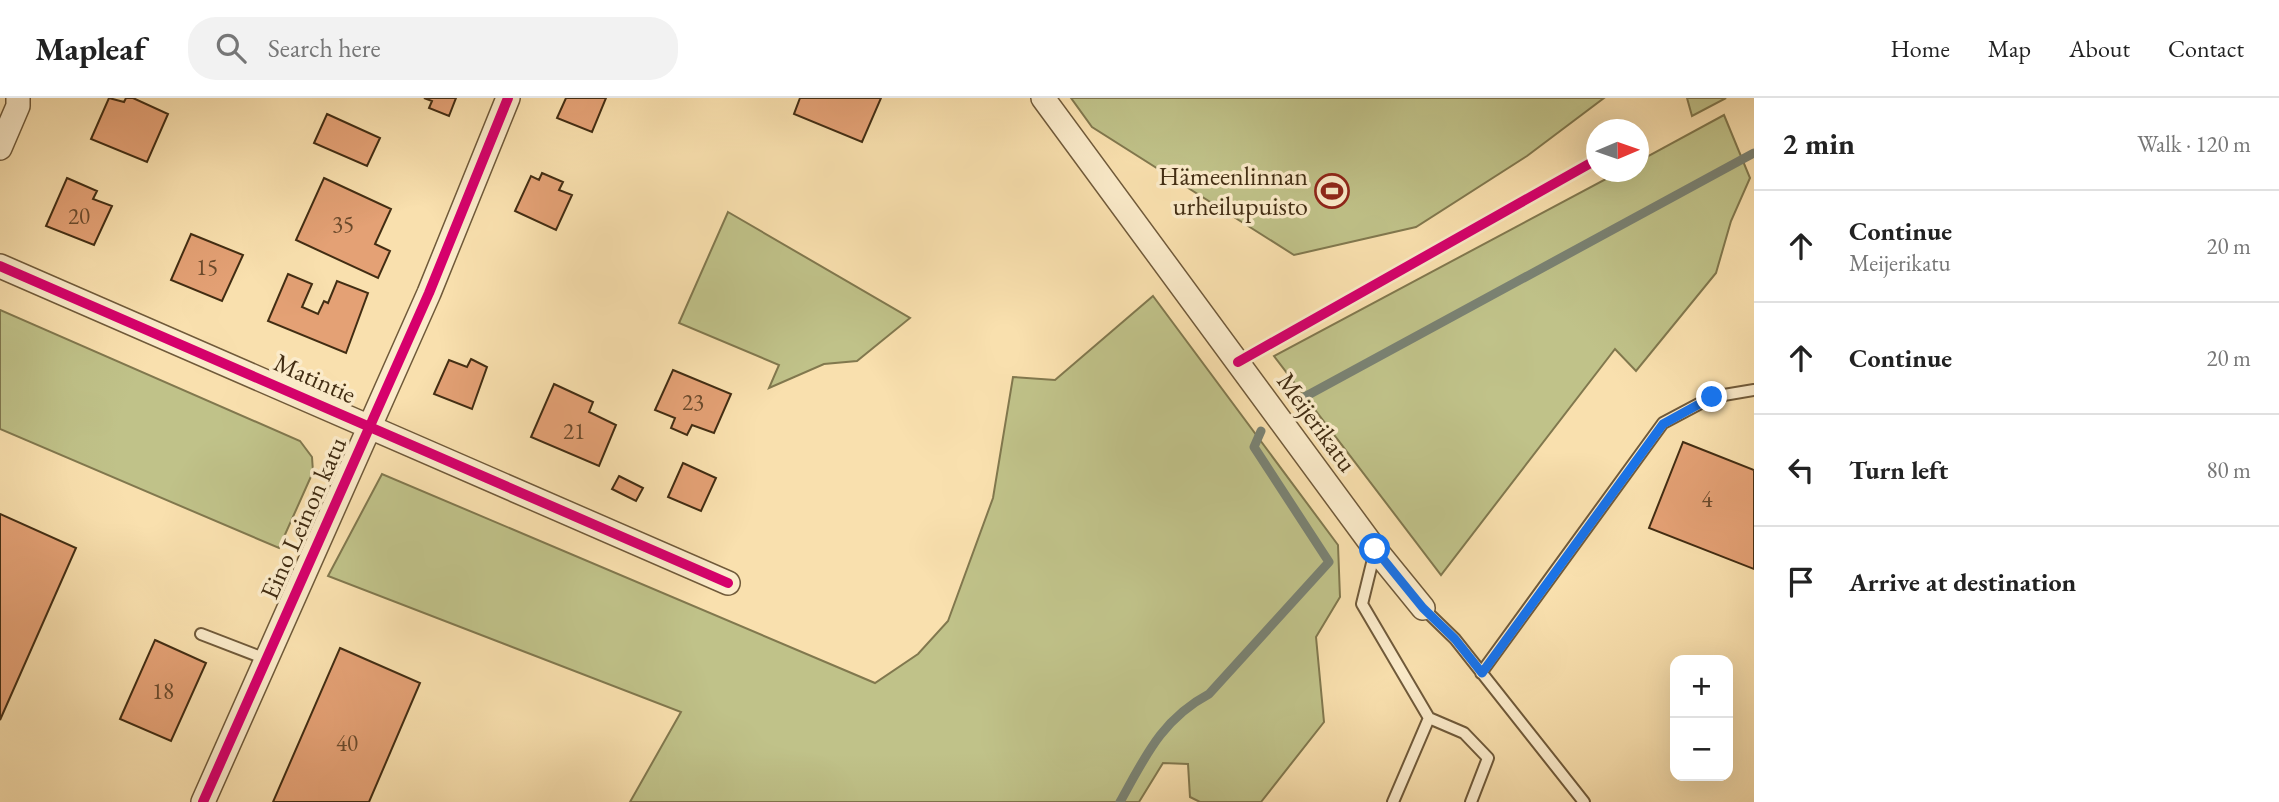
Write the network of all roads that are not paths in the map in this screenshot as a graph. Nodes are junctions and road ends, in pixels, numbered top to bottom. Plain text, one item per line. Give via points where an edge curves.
1 (508, 98) edge
2 (1043, 98) edge
3 (20, 101) edge
4 (0, 148) edge
5 (0, 266) edge
6 (1754, 390) edge
7 (368, 426) junction
8 (1375, 549) junction
9 (727, 583) dead end
10 (1423, 608) joint
11 (201, 634) dead end
12 (266, 659) junction
13 (1482, 673) junction
14 (1429, 718) junction
15 (203, 802) edge
16 (1393, 802) edge
17 (1471, 802) edge
18 (1584, 802) edge

1 - 7 street, Eino Leinon katu
2 - 8 street, Meijerikatu
3 - 4 street
5 - 7 street, Matintie
6 - 13 lane via 1712,397 1663,424
7 - 9 street, Matintie
7 - 12 street, Eino Leinon katu
8 - 10 street, Meijerikatu
8 - 14 lane via 1362,604
10 - 13 lane
11 - 12 lane
12 - 15 street, Eino Leinon katu
13 - 18 lane
14 - 16 lane
14 - 17 lane via 1464,733 1488,758

